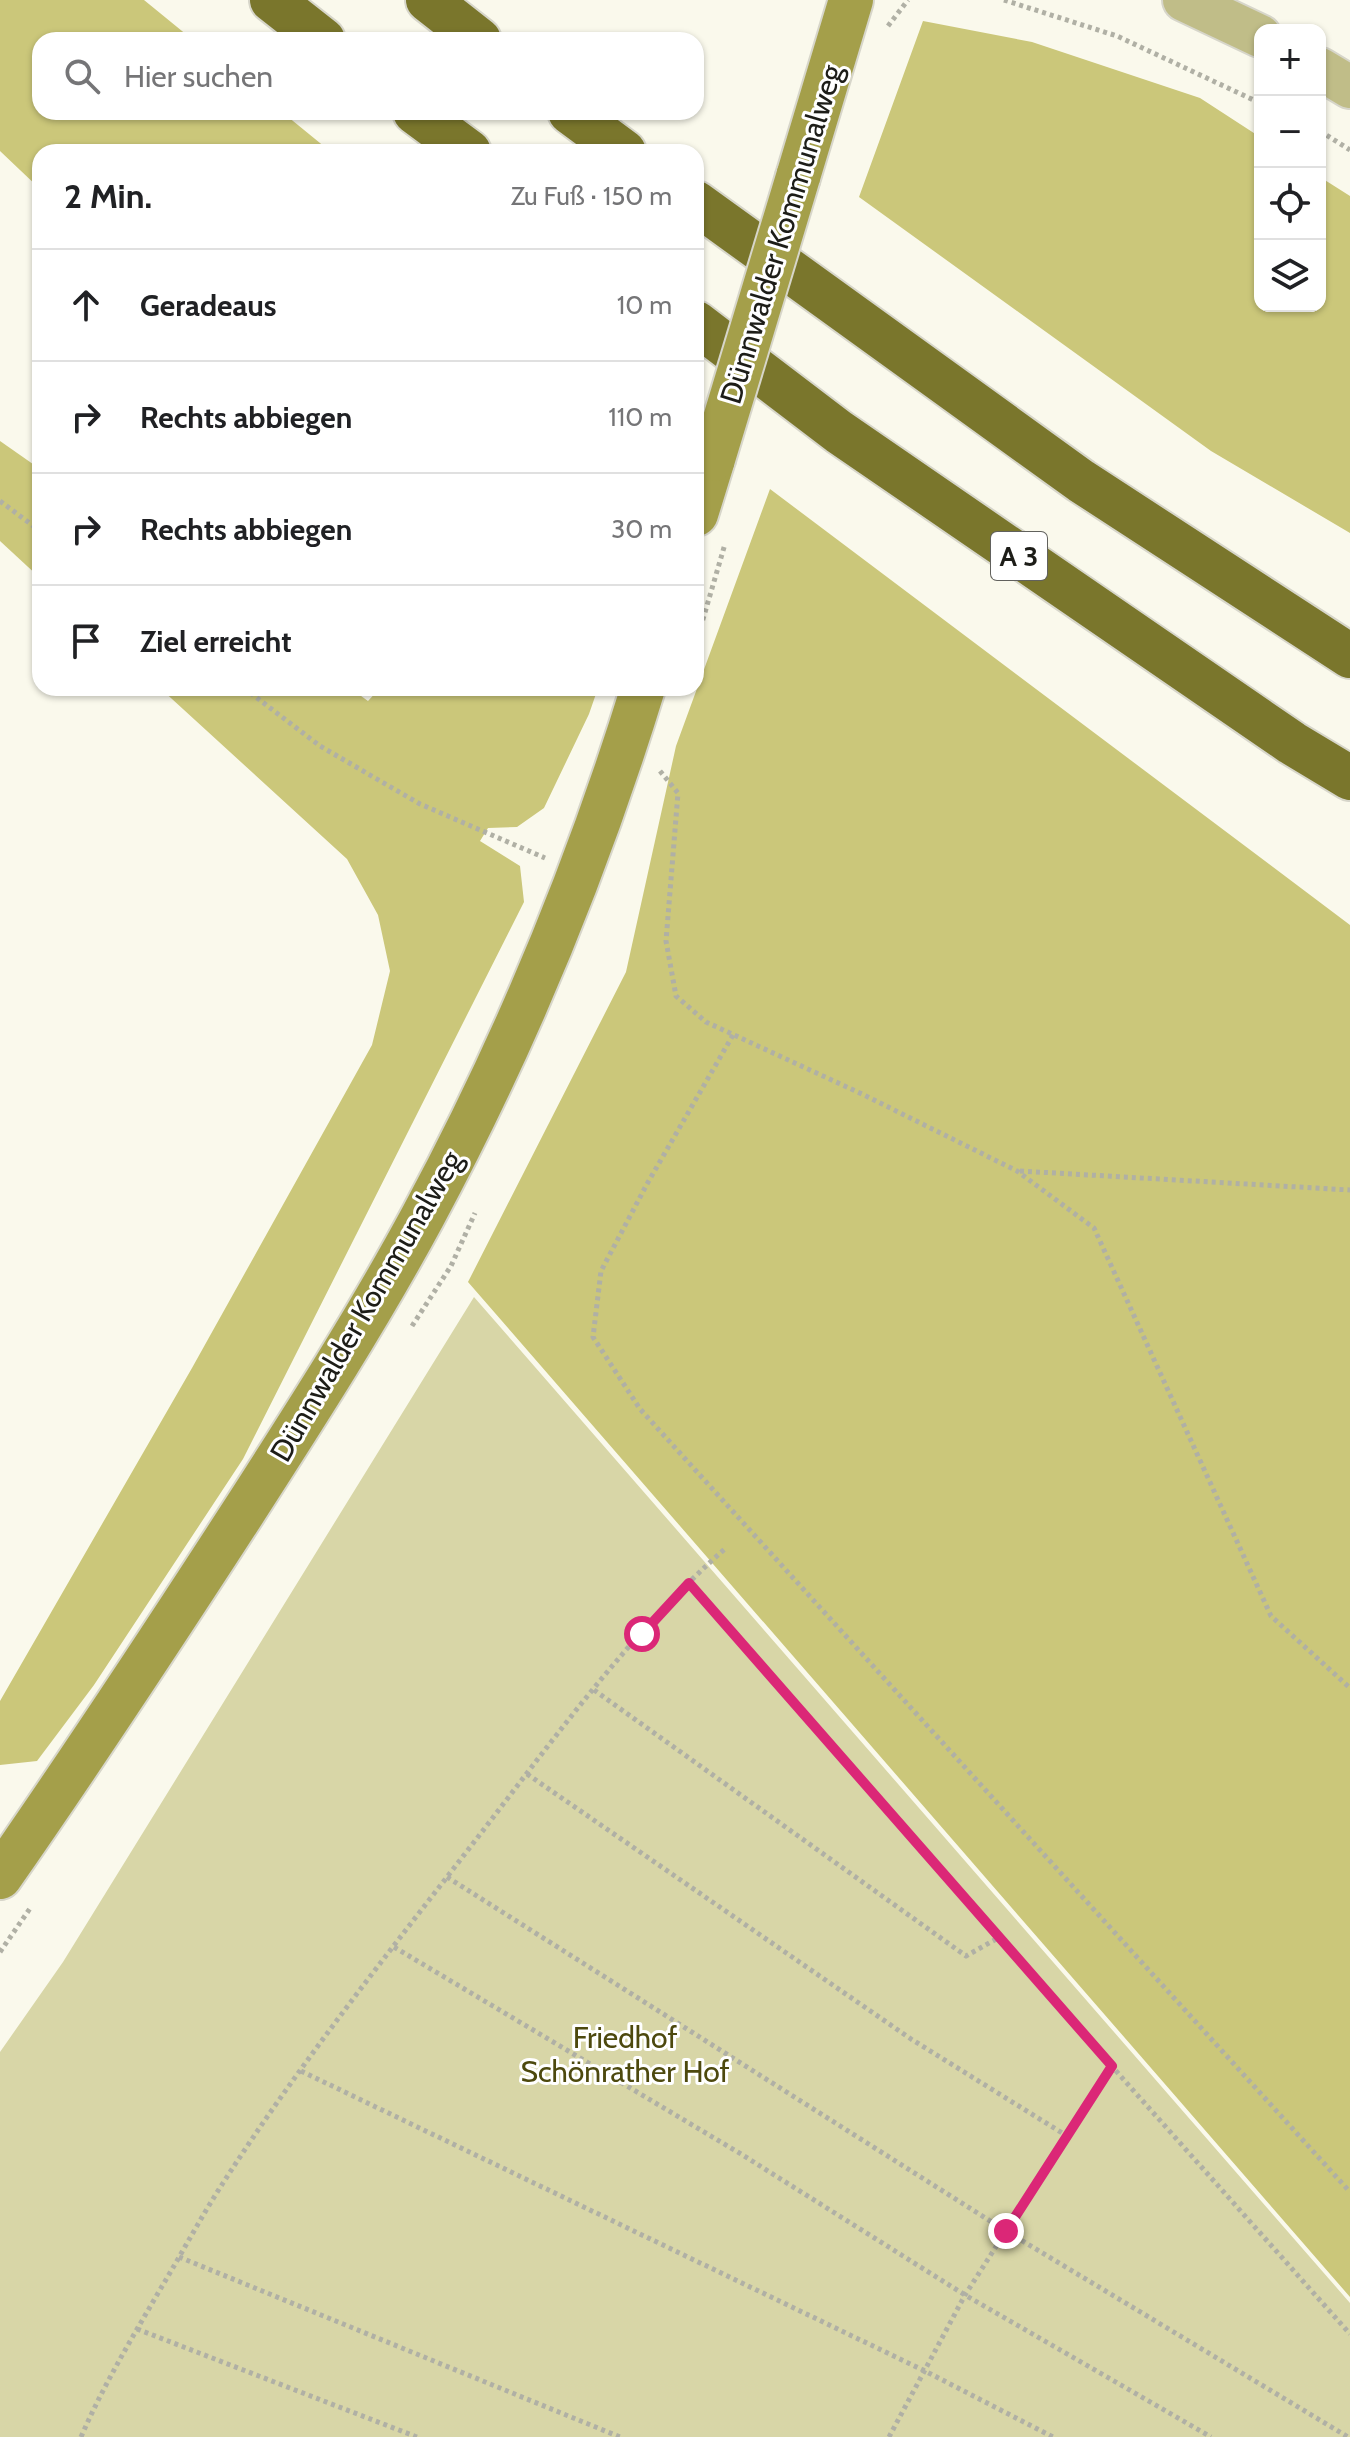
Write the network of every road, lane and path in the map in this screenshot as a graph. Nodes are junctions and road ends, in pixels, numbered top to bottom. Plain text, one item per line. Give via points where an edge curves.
1 (272, 0) edge
2 (428, 0) edge
3 (851, 0) edge
4 (1004, 0) edge
5 (1184, 0) edge
6 (313, 32) edge
7 (469, 32) edge
8 (1254, 33) edge
9 (1326, 73) edge
10 (1350, 87) edge
11 (1254, 100) edge
12 (426, 120) edge
13 (581, 120) edge
14 (1326, 135) edge
15 (458, 144) edge
16 (613, 144) edge
17 (1350, 150) edge
18 (704, 209) edge
19 (704, 329) edge
20 (0, 501) edge
21 (32, 525) edge
22 (711, 527) edge
23 (704, 581) edge
24 (1350, 656) edge
25 (254, 696) edge
26 (640, 696) edge
27 (659, 770) dead end
28 (1350, 778) edge
29 (579, 872) junction
30 (733, 1035) junction
31 (1017, 1171) junction
32 (1350, 1190) edge
33 (727, 1547) dead end
34 (689, 1583) junction
35 (1350, 1688) edge
36 (594, 1690) junction
37 (527, 1774) junction
38 (0, 1877) edge
39 (447, 1877) junction
40 (998, 1938) junction
41 (394, 1947) junction
42 (1112, 2066) junction
43 (301, 2071) junction
44 (1067, 2136) junction
45 (1350, 2192) edge
46 (1006, 2231) junction
47 (179, 2257) junction
48 (965, 2295) junction
49 (137, 2329) junction
50 (1350, 2334) edge
51 (925, 2371) junction
52 (81, 2437) edge
53 (417, 2437) edge
54 (620, 2437) edge
55 (889, 2437) edge
56 (1053, 2437) edge
57 (1211, 2437) edge
58 (1348, 2437) edge

1 - 6 highway
2 - 7 highway
3 - 22 main road, Dünnwalder Kommunalweg, bridge via 713,459
4 - 11 path via 1117,36
5 - 8 street
9 - 10 street
12 - 15 highway
13 - 16 highway
14 - 17 path
18 - 24 highway via 1081,481
19 - 28 highway, A 3 via 839,432
20 - 21 path
22 - 23 path
25 - 29 path via 320,746 420,804
26 - 29 main road, Dünnwalder Kommunalweg
27 - 30 path via 678,793 666,941 676,996 706,1022
29 - 38 main road, Dünnwalder Kommunalweg via 481,1104 415,1230 290,1439
30 - 31 path
30 - 45 path via 601,1271 593,1337 640,1409
31 - 32 path
31 - 35 path via 1094,1228 1271,1616
33 - 34 path
34 - 36 path
34 - 40 path
36 - 37 path
36 - 40 path via 966,1956
37 - 39 path
37 - 44 path via 911,2039
39 - 41 path
39 - 46 path
40 - 42 path
41 - 43 path
41 - 48 path
42 - 44 path
42 - 50 path
43 - 47 path
43 - 51 path
44 - 46 path
46 - 48 path
46 - 58 path
47 - 49 path
47 - 54 path
48 - 51 path
48 - 57 path
49 - 52 path
49 - 53 path
51 - 55 path
51 - 56 path

